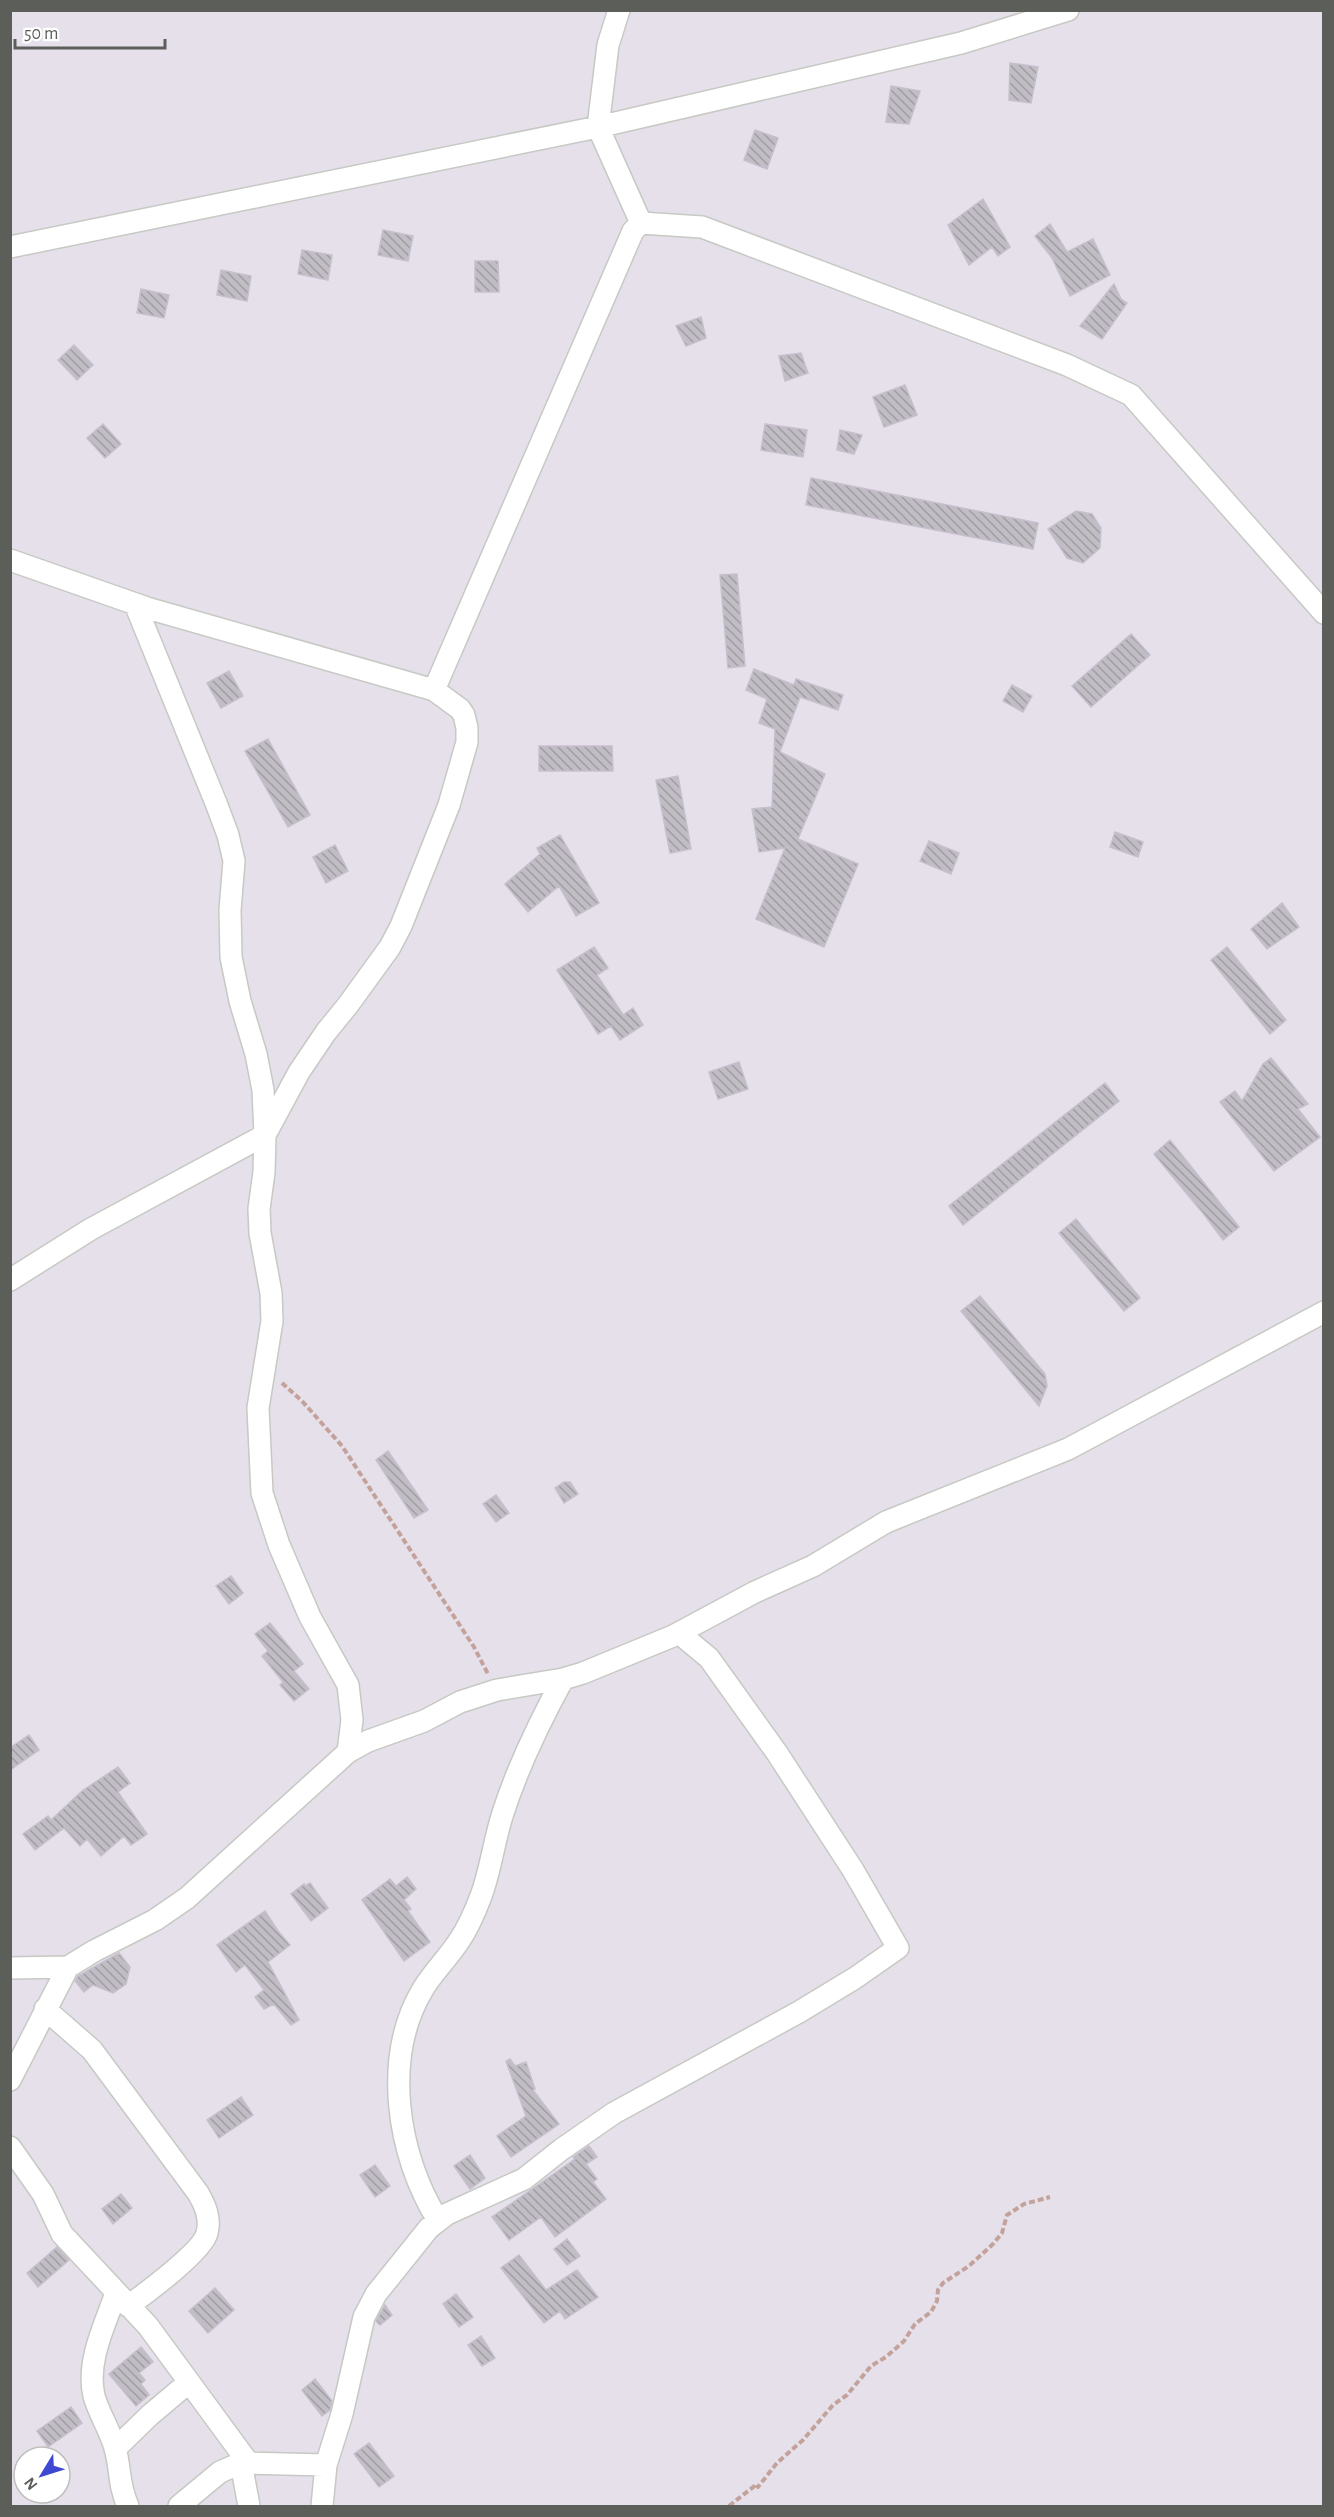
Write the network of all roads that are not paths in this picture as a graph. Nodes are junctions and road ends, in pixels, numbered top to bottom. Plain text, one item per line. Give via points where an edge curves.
1 (619, 10) edge
2 (1068, 10) edge
3 (598, 127) junction
4 (641, 223) junction
5 (10, 247) edge
6 (10, 560) edge
7 (135, 604) junction
8 (1323, 613) edge
9 (434, 690) junction
10 (265, 1135) junction
11 (10, 1280) edge
12 (1323, 1312) edge
13 (679, 1633) junction
14 (563, 1679) junction
15 (348, 1752) junction
16 (68, 1967) junction
17 (10, 1968) edge
18 (45, 2009) junction
19 (10, 2080) edge
20 (10, 2147) edge
21 (438, 2220) junction
22 (122, 2299) junction
23 (188, 2383) junction
24 (115, 2449) junction
25 (244, 2462) junction
26 (326, 2465) junction
27 (128, 2506) edge
28 (179, 2506) edge
29 (249, 2506) edge
30 (322, 2506) edge

1 - 3 street via 608,45
2 - 3 street via 962,43
3 - 4 street
3 - 5 street
4 - 8 street via 702,227 1067,364 1131,395
4 - 9 street via 633,231
6 - 7 street
7 - 9 street
7 - 10 street via 228,836 234,861 231,957 263,1090
9 - 10 street via 460,709 467,728 467,742 450,805 390,947 299,1072
10 - 11 street via 91,1229
10 - 15 street via 259,1209 272,1293 272,1321 258,1408 262,1493 310,1617 348,1685 352,1719
12 - 13 street via 1068,1449 886,1521 813,1566
13 - 14 street
13 - 21 street via 709,1658 777,1753 898,1948 800,2013 614,2113 524,2179
14 - 15 street via 497,1690 460,1702
14 - 21 street via 515,1778 472,1918 423,1988 403,2042 399,2078 402,2123 418,2179
15 - 16 street via 187,1898
16 - 17 street
16 - 18 street
18 - 19 street
18 - 22 street via 92,2050 206,2207 204,2241 145,2295
20 - 22 street via 43,2194 62,2234
21 - 26 street via 368,2307
22 - 23 street via 148,2326
22 - 24 street via 98,2348 92,2379 94,2396
23 - 24 street
23 - 25 street
24 - 27 street via 118,2477
25 - 26 street
25 - 28 street via 220,2472
25 - 29 street
26 - 30 street

